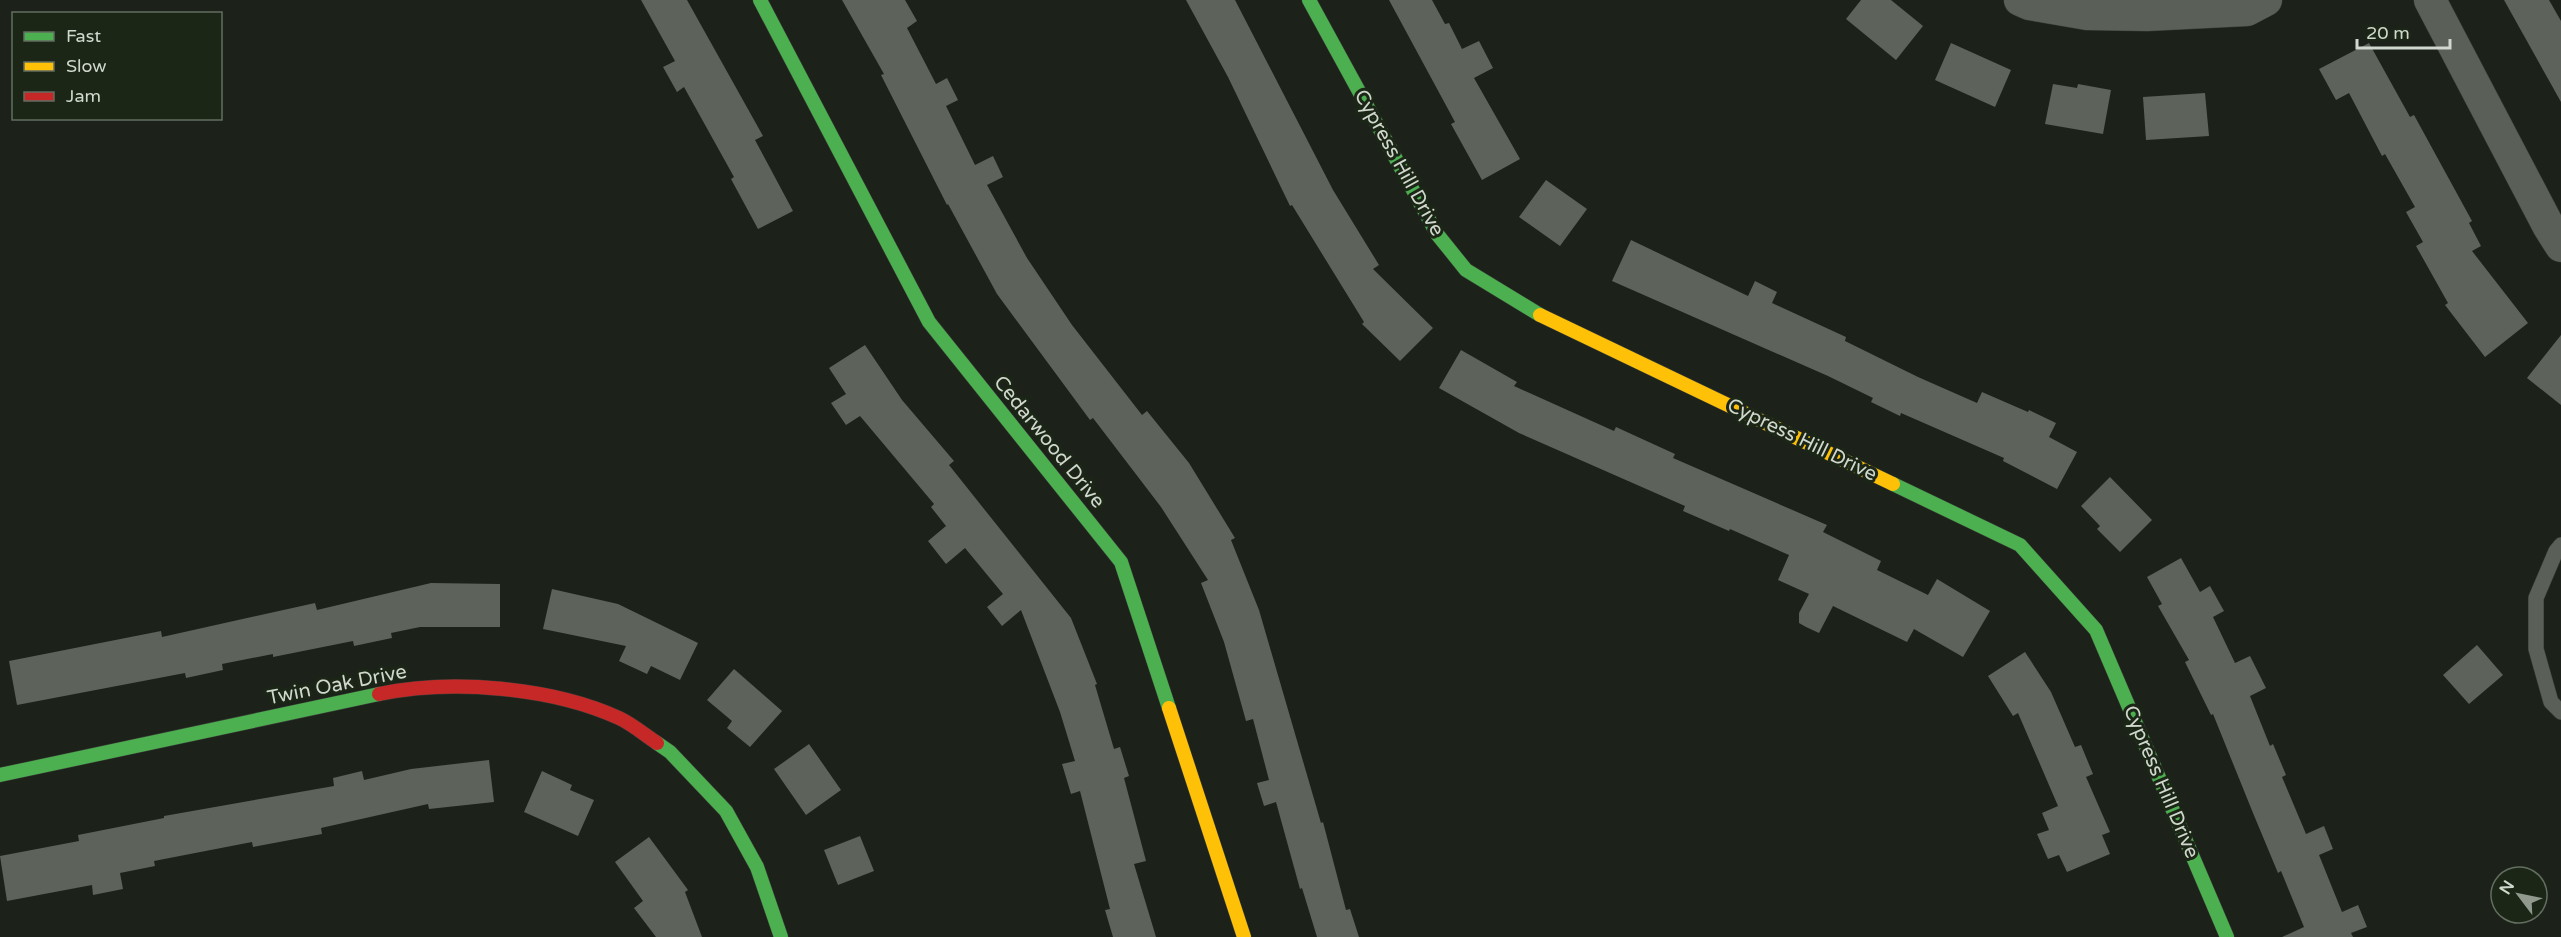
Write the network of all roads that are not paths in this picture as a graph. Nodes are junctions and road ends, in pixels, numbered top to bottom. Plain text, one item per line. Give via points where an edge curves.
1 (760, 0) edge
2 (1309, 0) edge
3 (2020, 0) edge
4 (2266, 0) edge
5 (2430, 0) edge
6 (2561, 246) edge
7 (2561, 545) edge
8 (2561, 712) edge
9 (0, 775) edge
10 (781, 937) edge
11 (1244, 937) edge
12 (2227, 937) edge

1 - 11 street, Cedarwood Drive via 929,322 1121,562
2 - 12 street, Cypress Hill Drive via 1420,206 1466,270 1536,313 2020,545 2096,630
3 - 4 street via 2087,14 2147,15 2247,10
5 - 6 street
7 - 8 lane via 2536,598 2536,649 2551,702
9 - 10 street, Twin Oak Drive via 404,689 500,687 557,698 620,718 670,752 726,811 757,867

